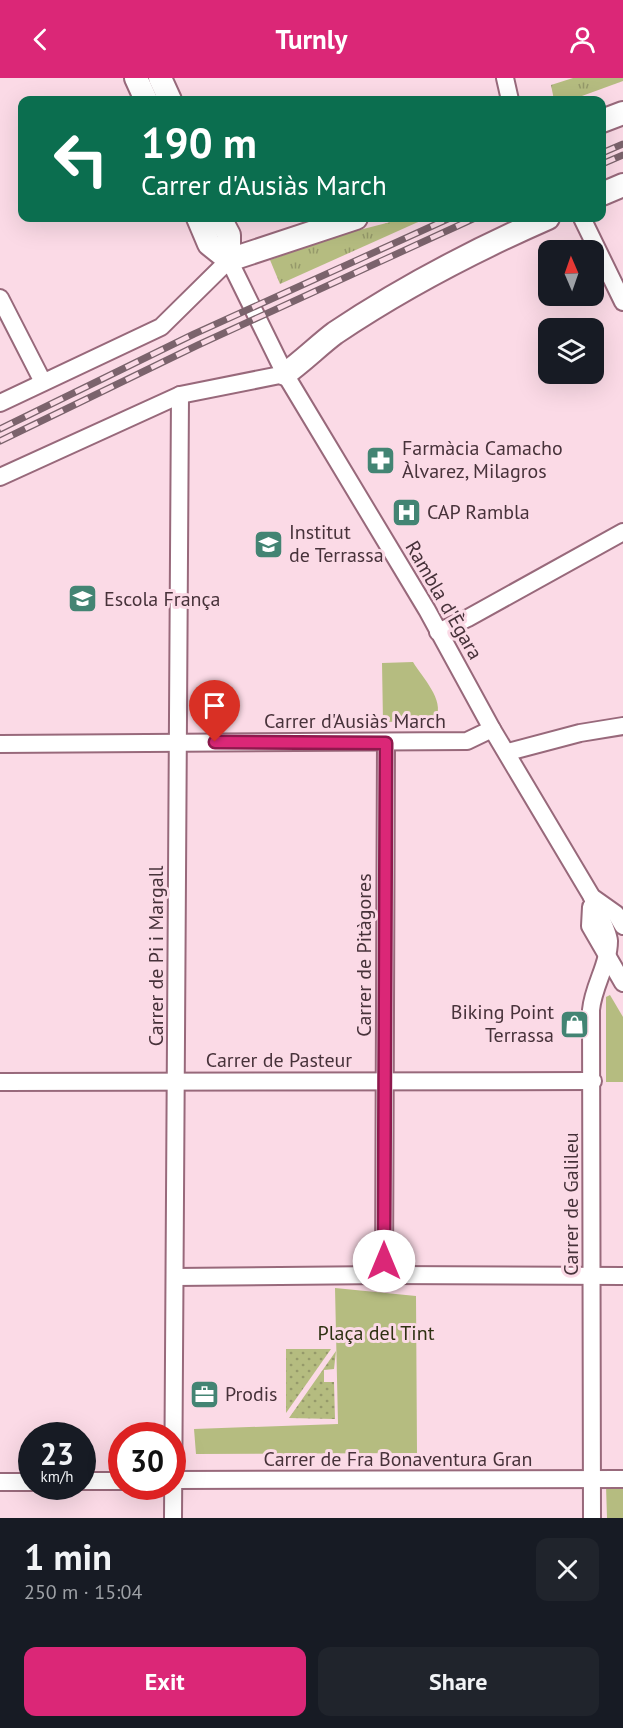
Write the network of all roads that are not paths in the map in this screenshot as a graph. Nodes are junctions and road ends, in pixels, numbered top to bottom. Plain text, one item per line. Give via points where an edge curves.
1 (136, 78) edge
2 (160, 78) edge
3 (505, 78) edge
4 (144, 96) edge
5 (168, 96) edge
6 (509, 96) edge
7 (623, 113) edge
8 (606, 119) edge
9 (623, 185) edge
10 (606, 192) edge
11 (200, 222) edge
12 (222, 222) edge
13 (342, 222) edge
14 (540, 222) edge
15 (584, 222) edge
16 (228, 260) junction
17 (0, 298) edge
18 (623, 302) edge
19 (285, 374) junction
20 (43, 382) junction
21 (180, 395) junction
22 (0, 404) edge
23 (0, 477) edge
24 (623, 532) edge
25 (438, 632) junction
26 (623, 726) edge
27 (492, 729) junction
28 (178, 742) junction
29 (386, 743) junction
30 (0, 744) edge
31 (508, 752) junction
32 (592, 897) junction
33 (623, 926) edge
34 (607, 956) junction
35 (623, 966) edge
36 (623, 983) edge
37 (176, 1081) junction
38 (385, 1081) junction
39 (593, 1081) junction
40 (0, 1082) edge
41 (384, 1275) junction
42 (623, 1276) edge
43 (591, 1277) junction
44 (175, 1278) junction
45 (174, 1422) edge
46 (591, 1479) junction
47 (623, 1479) edge
48 (186, 1480) edge
49 (0, 1482) edge
50 (18, 1482) edge
51 (174, 1500) edge
52 (174, 1518) edge
53 (592, 1518) edge

1 - 4 street
2 - 5 street
3 - 6 street
7 - 8 street
9 - 10 street
11 - 16 street via 209,244
12 - 16 street via 229,235
13 - 16 street
14 - 19 street via 423,280 333,335
15 - 18 street
16 - 19 street, Rambla d'Ègara
16 - 20 street via 161,327
17 - 20 street
19 - 21 street
19 - 25 street, Rambla d'Ègara
20 - 22 street
21 - 23 street
21 - 28 street, Carrer de Pi i Margall
24 - 25 street
25 - 27 street, Rambla d'Ègara
26 - 31 street
27 - 29 street, Carrer d'Ausiàs March via 467,741
27 - 31 street, Rambla d'Ègara
28 - 29 street, Carrer d'Ausiàs March
28 - 30 street, Carrer d'Ausiàs March
28 - 37 street, Carrer de Pi i Margall
29 - 38 street, Carrer de Pitàgores
31 - 32 street, Rambla d'Ègara
32 - 33 street, Rambla d'Ègara via 616,914
32 - 34 street, Carrer de Galileu via 609,940
34 - 35 street
34 - 36 street
34 - 39 street, Carrer de Galileu via 593,992
37 - 38 street, Carrer de Pasteur
37 - 40 street, Carrer de Pasteur
37 - 44 street, Carrer de Pi i Margall
38 - 39 street, Carrer de Pasteur
38 - 41 street, Carrer de Pitàgores
39 - 43 street, Carrer de Galileu
41 - 43 street
41 - 44 street
42 - 43 street
43 - 46 street, Carrer de Galileu
44 - 45 street, Carrer de Pi i Margall
46 - 47 street, Carrer de Fra Bonaventura Gran
46 - 48 street, Carrer de Fra Bonaventura Gran
46 - 53 street, Carrer de Galileu
49 - 50 street
51 - 52 street, Carrer de Pi i Margall

